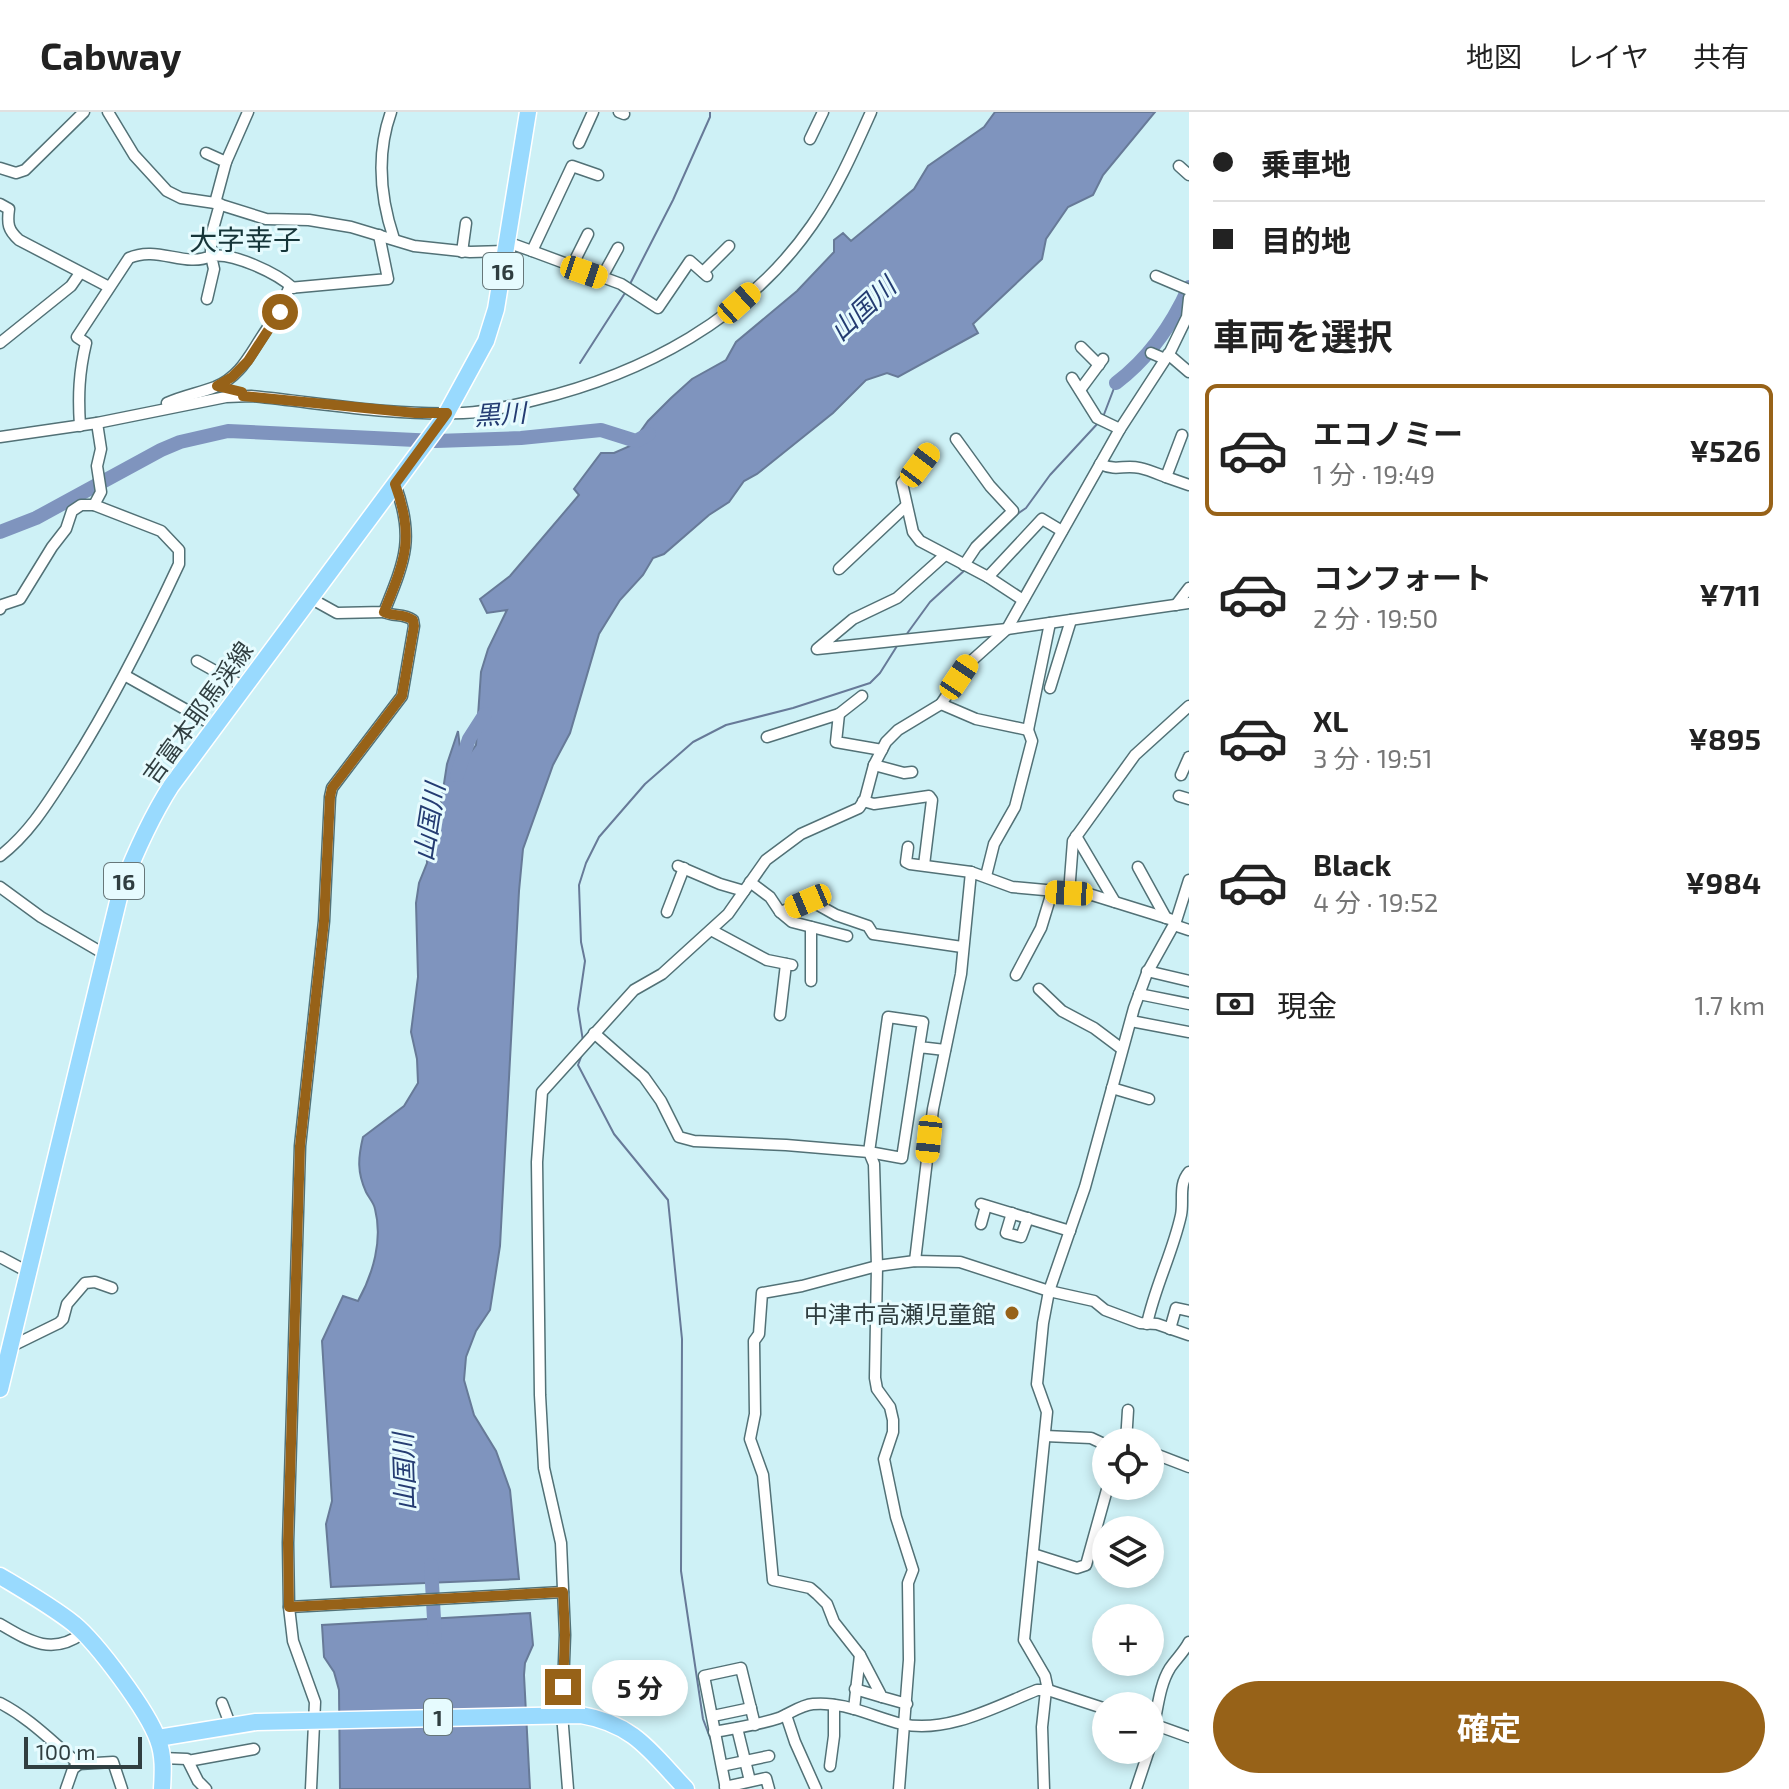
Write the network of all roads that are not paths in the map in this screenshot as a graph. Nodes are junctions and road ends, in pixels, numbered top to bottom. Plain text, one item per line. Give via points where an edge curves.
1 (84, 112) edge
2 (108, 112) edge
3 (248, 112) edge
4 (391, 112) edge
5 (528, 112) edge
6 (593, 112) edge
7 (823, 112) edge
8 (871, 112) edge
9 (810, 139) dead end
10 (579, 143) dead end
11 (206, 153) dead end
12 (226, 162) junction
13 (1179, 166) dead end
14 (0, 168) edge
15 (598, 175) dead end
16 (1189, 175) edge
17 (217, 203) junction
18 (0, 204) edge
19 (466, 223) dead end
20 (588, 234) dead end
21 (379, 235) junction
22 (394, 239) junction
23 (507, 246) junction
24 (729, 246) dead end
25 (618, 248) dead end
26 (532, 251) junction
27 (462, 252) junction
28 (211, 256) junction
29 (572, 266) junction
30 (80, 273) junction
31 (1156, 276) dead end
32 (602, 277) junction
33 (109, 287) junction
34 (293, 288) junction
35 (1189, 290) edge
36 (1189, 298) edge
37 (207, 299) dead end
38 (1188, 314) edge
39 (0, 343) edge
40 (1081, 347) dead end
41 (1151, 353) dead end
42 (1167, 356) junction
43 (1189, 372) edge
44 (1072, 378) dead end
45 (217, 386) junction
46 (1080, 390) junction
47 (243, 396) junction
48 (161, 410) junction
49 (446, 416) junction
50 (97, 423) junction
51 (80, 426) junction
52 (1120, 429) junction
53 (1182, 435) dead end
54 (0, 437) edge
55 (956, 439) dead end
56 (930, 451) dead end
57 (1100, 464) junction
58 (1166, 477) junction
59 (395, 484) junction
60 (1189, 485) edge
61 (94, 505) junction
62 (906, 506) junction
63 (1062, 531) junction
64 (945, 555) junction
65 (964, 565) junction
66 (839, 569) dead end
67 (988, 577) junction
68 (1189, 588) edge
69 (310, 598) junction
70 (1023, 600) junction
71 (1189, 603) edge
72 (1176, 605) junction
73 (1, 606) edge
74 (384, 612) junction
75 (1071, 620) junction
76 (1050, 623) junction
77 (1007, 629) junction
78 (197, 661) dead end
79 (126, 676) junction
80 (244, 687) junction
81 (1050, 688) dead end
82 (862, 696) dead end
83 (941, 704) junction
84 (1189, 706) edge
85 (839, 714) junction
86 (215, 726) junction
87 (1028, 730) junction
88 (767, 737) dead end
89 (836, 742) junction
90 (825, 748) dead end
91 (882, 750) junction
92 (1189, 757) edge
93 (874, 765) junction
94 (912, 772) dead end
95 (1181, 775) dead end
96 (863, 801) junction
97 (1076, 836) junction
98 (908, 847) dead end
99 (0, 856) edge
100 (924, 865) junction
101 (1138, 867) dead end
102 (971, 872) junction
103 (986, 876) junction
104 (1189, 880) edge
105 (747, 886) junction
106 (0, 887) edge
107 (1052, 892) junction
108 (1069, 893) junction
109 (1115, 902) junction
110 (667, 912) dead end
111 (780, 912) junction
112 (1172, 921) junction
113 (811, 927) junction
114 (711, 930) junction
115 (1189, 930) edge
116 (847, 936) dead end
117 (962, 947) junction
118 (106, 955) junction
119 (1147, 971) junction
120 (1016, 975) dead end
121 (811, 981) dead end
122 (1189, 981) edge
123 (1039, 989) dead end
124 (1139, 994) junction
125 (1189, 1004) edge
126 (780, 1015) dead end
127 (1131, 1021) junction
128 (1189, 1032) edge
129 (594, 1033) junction
130 (919, 1047) junction
131 (1122, 1049) junction
132 (945, 1050) junction
133 (1112, 1088) junction
134 (1149, 1099) dead end
135 (910, 1103) junction
136 (933, 1109) junction
137 (869, 1152) junction
138 (1189, 1172) edge
139 (1012, 1213) junction
140 (1028, 1218) junction
141 (981, 1224) dead end
142 (1070, 1231) junction
143 (0, 1257) edge
144 (915, 1261) junction
145 (877, 1266) junction
146 (28, 1272) junction
147 (112, 1288) dead end
148 (1049, 1291) junction
149 (1189, 1311) edge
150 (1147, 1324) junction
151 (1170, 1329) junction
152 (1189, 1335) edge
153 (6, 1339) edge
154 (0, 1389) edge
155 (1128, 1410) dead end
156 (1127, 1428) edge
157 (1045, 1436) junction
158 (1092, 1438) edge
159 (1164, 1457) edge
160 (1189, 1467) edge
161 (1104, 1500) edge
162 (1033, 1554) junction
163 (0, 1576) edge
164 (563, 1592) junction
165 (294, 1607) junction
166 (0, 1624) edge
167 (83, 1633) junction
168 (1189, 1642) edge
169 (860, 1655) junction
170 (855, 1689) junction
171 (1047, 1690) junction
172 (1160, 1692) edge
173 (882, 1697) junction
174 (0, 1703) edge
175 (222, 1703) dead end
176 (907, 1704) junction
177 (1092, 1704) edge
178 (834, 1705) junction
179 (751, 1708) junction
180 (854, 1709) junction
181 (558, 1714) junction
182 (786, 1715) junction
183 (713, 1716) junction
184 (319, 1720) junction
185 (230, 1724) junction
186 (755, 1725) junction
187 (905, 1725) junction
188 (737, 1728) junction
189 (1164, 1728) edge
190 (714, 1732) junction
191 (1189, 1737) edge
192 (158, 1738) junction
193 (254, 1749) dead end
194 (769, 1756) dead end
195 (162, 1758) junction
196 (188, 1761) junction
197 (745, 1761) junction
198 (79, 1764) junction
199 (1144, 1764) edge
200 (726, 1765) dead end
201 (830, 1766) dead end
202 (750, 1781) junction
203 (726, 1788) edge
204 (66, 1789) edge
205 (122, 1789) edge
206 (160, 1789) edge
207 (206, 1789) edge
208 (311, 1789) edge
209 (568, 1789) edge
210 (686, 1789) edge
211 (769, 1789) edge
212 (816, 1789) edge
213 (899, 1789) edge
214 (1044, 1789) edge
215 (1136, 1789) edge

1 - 14 street via 25,170
2 - 17 street via 134,155 167,191
3 - 12 street
4 - 22 street via 381,152 383,194
5 - 23 main road, 吉富本耶馬渓線 / 16
6 - 10 street
7 - 9 street
8 - 49 street via 812,226 760,284 708,327 596,384
11 - 12 street
12 - 17 street
13 - 16 street
15 - 26 street via 572,166
17 - 21 street via 266,219 309,220
17 - 28 street
18 - 30 street via 9,209 7,223 19,240
19 - 27 street
20 - 29 street
21 - 22 street
21 - 34 street via 388,279
22 - 27 street
23 - 26 street
23 - 27 street
23 - 49 main road, 吉富本耶馬渓線 / 16 via 486,341
24 - 32 street via 705,274 690,261 658,308
25 - 32 street
26 - 29 street
28 - 33 street via 134,256
28 - 34 street via 235,256
28 - 37 street via 214,269
29 - 32 street
30 - 33 street
30 - 39 street
31 - 35 street
33 - 51 street via 77,337 86,343 77,393
34 - 45 street via 248,361
36 - 38 street
38 - 42 street
40 - 46 street via 1101,362
41 - 42 street
42 - 43 street
42 - 52 street
44 - 46 street
45 - 47 street
45 - 48 street
46 - 52 street via 1097,418
47 - 48 street
47 - 49 street
48 - 50 street
49 - 59 main road, 吉富本耶馬渓線 / 16
50 - 51 street
50 - 61 street via 101,492
51 - 54 street
52 - 57 street
53 - 58 street
55 - 65 street via 1013,511
56 - 62 street via 902,483
57 - 58 street
57 - 63 street
58 - 60 street
59 - 69 main road, 吉富本耶馬渓線 / 16
59 - 74 street via 408,536
61 - 73 street via 72,511 20,599
61 - 79 street via 161,531 180,556
62 - 64 street via 920,541
62 - 66 street
63 - 67 street via 1042,519
63 - 70 street
64 - 65 street
64 - 77 street via 897,598 853,619 817,649
65 - 67 street
67 - 70 street
68 - 72 street
69 - 74 street via 337,613
69 - 80 main road, 吉富本耶馬渓線 / 16
70 - 77 street
71 - 72 street
72 - 75 street
74 - 165 street via 413,620 402,696 330,797 324,921 300,1146 288,1543
75 - 76 street
75 - 81 street
76 - 77 street
76 - 87 street
77 - 83 street via 968,664
78 - 80 street
79 - 86 street
79 - 99 street via 36,821
80 - 86 main road, 吉富本耶馬渓線 / 16
82 - 85 street
83 - 87 street via 976,719
83 - 91 street via 898,730
84 - 97 street via 1135,755
85 - 88 street
85 - 89 street
86 - 118 main road, 吉富本耶馬渓線 / 16 via 147,827 121,889
87 - 103 street via 1032,741 1015,807 994,844
89 - 90 street
89 - 91 street
91 - 93 street
92 - 95 street
93 - 94 street
93 - 96 street
96 - 100 street via 929,796
96 - 105 street via 859,808 780,847
97 - 108 street
97 - 109 street
98 - 100 street via 906,862
100 - 102 street
101 - 112 street
102 - 103 street
102 - 117 street
103 - 107 street via 1012,887
104 - 112 street
105 - 110 street via 681,867
105 - 111 street via 770,897
105 - 114 street
106 - 118 street
107 - 108 street
107 - 120 street via 1041,928
108 - 109 street
109 - 112 street
111 - 113 street
111 - 117 street via 811,901 868,926 873,934
112 - 115 street
112 - 119 street
113 - 116 street
113 - 121 street
114 - 126 street via 767,960 789,964
114 - 129 street via 662,974 634,990
117 - 132 street
118 - 146 main road, 吉富本耶馬渓線 / 16
119 - 122 street
119 - 124 street
123 - 131 street via 1062,1011
124 - 125 street
124 - 127 street
127 - 128 street
127 - 131 street
129 - 137 street via 644,1077 679,1137
129 - 164 street via 542,1092 539,1107 540,1395 544,1468 561,1543
130 - 132 street
130 - 135 street
130 - 137 street via 923,1022 888,1017
131 - 133 street
132 - 136 street
133 - 134 street
133 - 142 street
135 - 136 street
135 - 137 street via 902,1158
136 - 144 street
137 - 145 street via 874,1164
138 - 150 street via 1182,1185 1182,1213
139 - 140 street
139 - 140 street via 1006,1233 1021,1237
139 - 141 street via 984,1205
140 - 142 street
142 - 148 street
143 - 146 street
144 - 145 street
144 - 148 street via 960,1262
145 - 169 street via 762,1293 754,1341 750,1439 763,1475 773,1580 817,1594
145 - 176 street via 875,1378 893,1420 884,1459 913,1570 908,1583
146 - 153 main road, 吉富本耶馬渓線 / 16
147 - 153 street via 85,1283 59,1323
148 - 150 street via 1094,1301
148 - 157 street via 1037,1384 1047,1412
149 - 151 street via 1176,1308
150 - 151 street
151 - 152 street
153 - 154 main road, 吉富本耶馬渓線 / 16
155 - 156 street
157 - 158 street
157 - 162 street
159 - 160 street
161 - 162 street via 1086,1565 1077,1568
162 - 171 street via 1024,1640 1045,1676
163 - 167 main road
164 - 165 street
164 - 181 street
165 - 184 street via 293,1641
166 - 167 street via 49,1645 71,1642
167 - 192 main road via 129,1690
168 - 172 street via 1170,1667
169 - 170 street
169 - 173 street
170 - 173 street
170 - 180 street
171 - 177 street
171 - 187 street via 961,1720
171 - 214 street
173 - 176 street
174 - 198 street via 41,1729
175 - 185 street
176 - 187 street
178 - 180 street
178 - 182 street via 809,1704
178 - 201 street
179 - 183 street
179 - 183 street via 741,1668 704,1676
179 - 186 street
180 - 187 street
181 - 184 main road, 1
181 - 209 street
181 - 210 main road, 1 via 604,1719 622,1727
182 - 186 street
182 - 212 street
183 - 190 street
184 - 185 main road, 1
184 - 208 street
185 - 192 main road, 1
186 - 188 street
187 - 213 street
188 - 190 street
188 - 197 street
189 - 191 street
190 - 203 street
192 - 195 main road
193 - 196 street
194 - 197 street
195 - 196 street
195 - 206 main road
196 - 207 street
197 - 200 street
197 - 202 street
198 - 204 street
198 - 205 street via 113,1762
199 - 215 street
202 - 203 street
202 - 211 street via 766,1778

